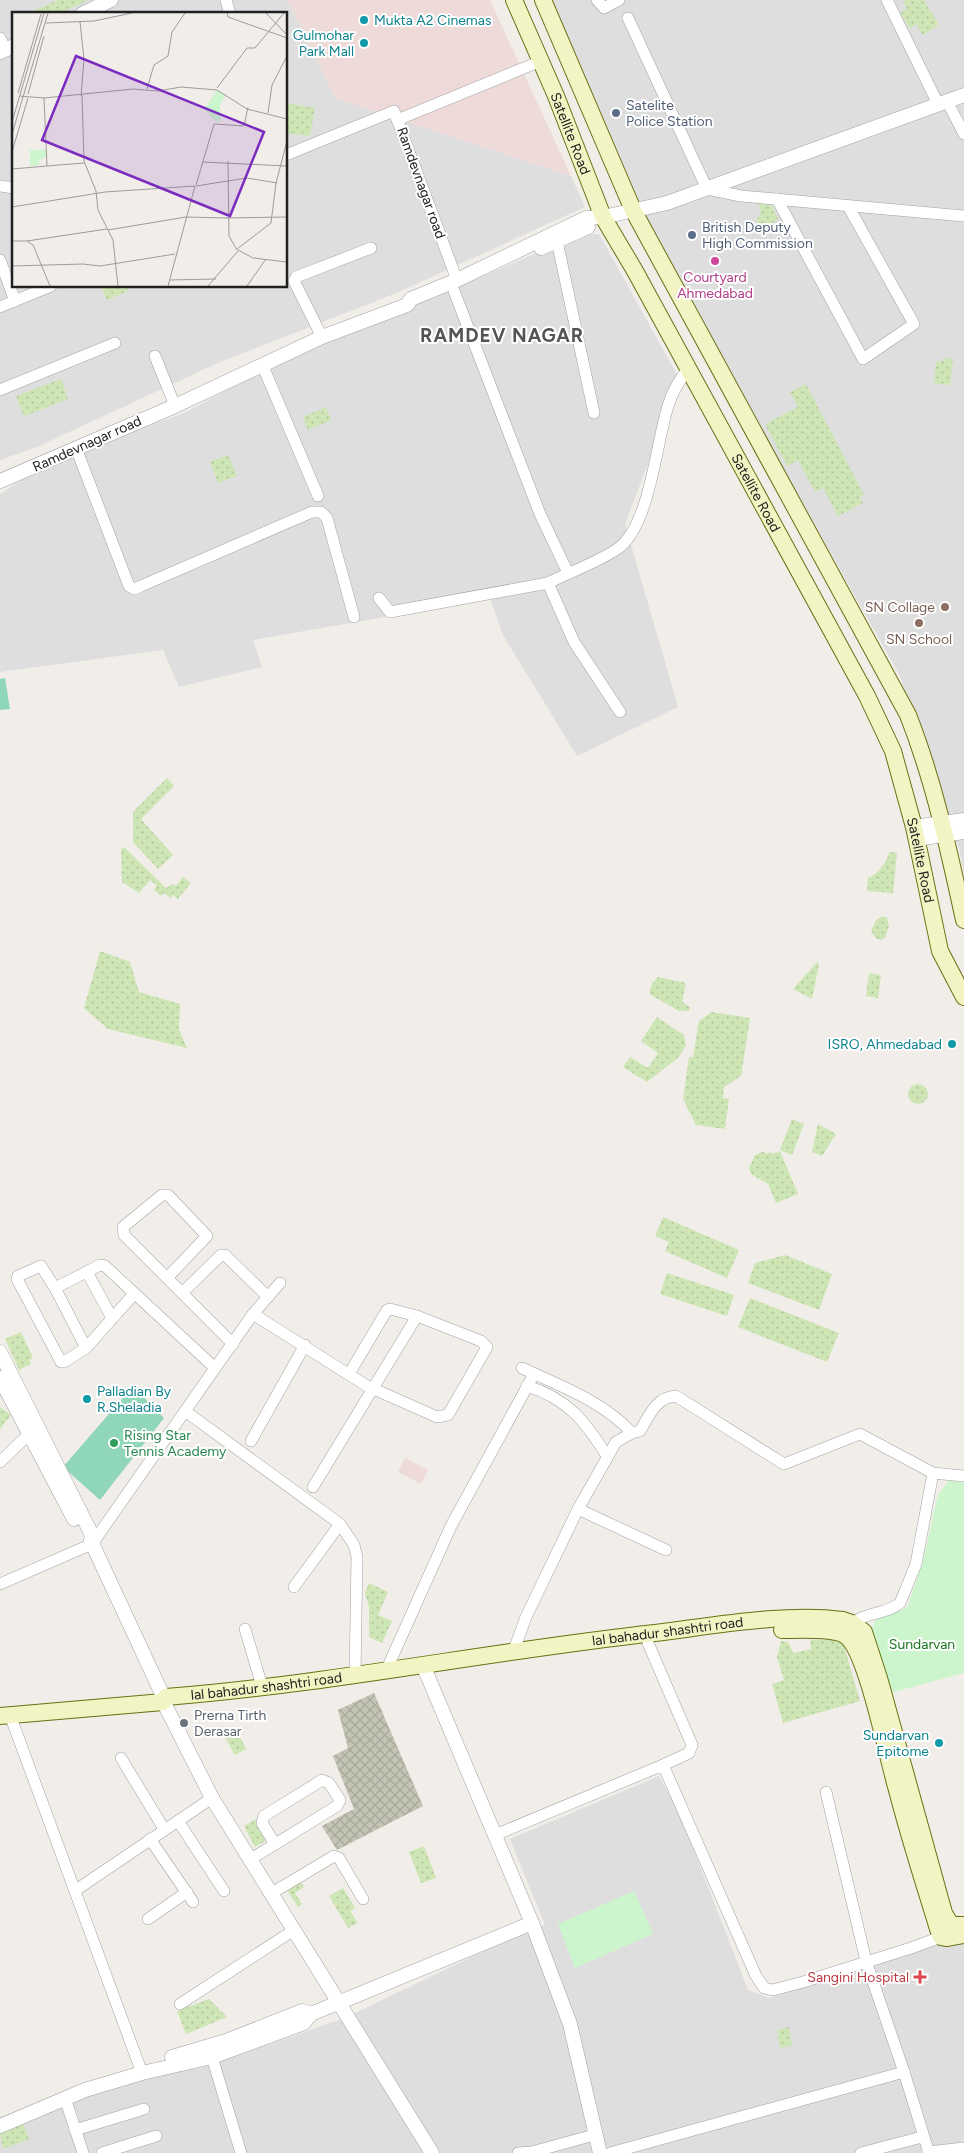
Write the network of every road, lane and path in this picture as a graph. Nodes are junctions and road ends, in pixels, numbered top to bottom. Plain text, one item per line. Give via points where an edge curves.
1 (110, 0) edge
2 (514, 0) edge
3 (543, 0) edge
4 (597, 0) edge
5 (620, 0) edge
6 (887, 0) edge
7 (86, 12) edge
8 (628, 18) dead end
9 (541, 61) junction
10 (964, 95) edge
11 (943, 102) junction
12 (397, 120) junction
13 (964, 134) edge
14 (288, 155) edge
15 (707, 189) junction
16 (777, 199) junction
17 (848, 206) junction
18 (633, 210) junction
19 (964, 216) edge
20 (603, 217) junction
21 (556, 241) junction
22 (371, 248) dead end
23 (0, 260) edge
24 (456, 285) junction
25 (47, 288) edge
26 (15, 301) junction
27 (0, 307) edge
28 (322, 337) junction
29 (115, 343) dead end
30 (155, 356) dead end
31 (262, 364) junction
32 (687, 370) junction
33 (0, 390) edge
34 (175, 406) junction
35 (594, 412) dead end
36 (76, 448) junction
37 (0, 481) edge
38 (318, 496) dead end
39 (568, 573) junction
40 (548, 583) junction
41 (379, 598) dead end
42 (354, 617) dead end
43 (620, 712) dead end
44 (964, 820) edge
45 (944, 828) junction
46 (964, 832) edge
47 (916, 833) junction
48 (964, 920) edge
49 (964, 997) edge
50 (87, 1272) junction
51 (167, 1278) junction
52 (280, 1283) dead end
53 (55, 1288) junction
54 (182, 1293) junction
55 (134, 1294) junction
56 (268, 1297) junction
57 (253, 1314) junction
58 (417, 1316) junction
59 (112, 1318) junction
60 (233, 1344) junction
61 (305, 1345) junction
62 (86, 1348) junction
63 (0, 1352) edge
64 (215, 1368) junction
65 (522, 1368) dead end
66 (349, 1374) junction
67 (534, 1374) junction
68 (0, 1378) edge
69 (528, 1386) junction
70 (374, 1387) junction
71 (185, 1411) junction
72 (632, 1433) junction
73 (28, 1435) junction
74 (251, 1441) dead end
75 (607, 1456) junction
76 (0, 1462) edge
77 (933, 1473) junction
78 (964, 1476) edge
79 (313, 1488) dead end
80 (578, 1510) junction
81 (340, 1524) junction
82 (91, 1542) junction
83 (666, 1550) dead end
84 (0, 1584) edge
85 (294, 1587) dead end
86 (849, 1628) junction
87 (245, 1629) dead end
88 (648, 1643) junction
89 (514, 1650) junction
90 (425, 1670) junction
91 (386, 1671) junction
92 (356, 1675) junction
93 (262, 1686) junction
94 (164, 1699) junction
95 (3, 1713) edge
96 (121, 1758) dead end
97 (663, 1765) junction
98 (826, 1792) dead end
99 (212, 1798) junction
100 (178, 1821) junction
101 (164, 1829) junction
102 (495, 1835) junction
103 (150, 1839) junction
104 (275, 1844) junction
105 (251, 1859) junction
106 (76, 1890) junction
107 (224, 1891) dead end
108 (272, 1893) junction
109 (364, 1899) dead end
110 (148, 1919) dead end
111 (532, 1923) junction
112 (294, 1930) junction
113 (955, 1930) edge
114 (866, 1960) junction
115 (339, 2002) junction
116 (180, 2004) dead end
117 (311, 2014) junction
118 (212, 2056) junction
119 (140, 2069) junction
120 (904, 2072) junction
121 (65, 2098) junction
122 (144, 2109) dead end
123 (0, 2117) edge
124 (0, 2126) edge
125 (75, 2130) junction
126 (594, 2135) junction
127 (156, 2136) dead end
128 (922, 2136) junction
129 (964, 2148) edge
130 (928, 2152) edge
131 (83, 2153) edge
132 (102, 2153) edge
133 (241, 2153) edge
134 (432, 2153) edge
135 (518, 2153) edge
136 (600, 2153) edge
137 (610, 2153) edge
138 (863, 2153) edge

1 - 7 street
2 - 9 main road, Satellite Road
3 - 18 main road, Satellite Road
4 - 5 street via 604,8
6 - 11 street
8 - 15 street
9 - 12 street
9 - 20 main road, Satellite Road
10 - 11 street, Ramdevnagar road
11 - 13 street
11 - 15 street, Ramdevnagar road
12 - 14 street, Ramdevnagar road via 394,111
12 - 24 street, Ramdevnagar road
15 - 16 street
15 - 18 street, Ramdevnagar road via 667,203
16 - 17 street
16 - 17 street via 863,359 914,324
17 - 19 street
18 - 20 street, Ramdevnagar road
18 - 45 main road, Satellite Road via 908,715 922,750
20 - 21 street, Ramdevnagar road
20 - 24 street, Ramdevnagar road via 586,218
20 - 32 main road, Satellite Road via 635,270
21 - 24 street, Ramdevnagar road
21 - 35 street
22 - 28 street via 296,277 295,285
23 - 26 street
24 - 28 street, Ramdevnagar road via 416,307 407,305
24 - 39 street via 540,514
25 - 26 street
26 - 27 street
28 - 31 street, Ramdevnagar road
29 - 33 street
30 - 34 street
31 - 34 street, Ramdevnagar road
31 - 38 street
32 - 39 street via 669,403 644,506 631,533 620,547
32 - 47 main road, Satellite Road via 867,696 893,751
34 - 36 street, Ramdevnagar road
36 - 37 street, Ramdevnagar road
36 - 42 street via 129,586 135,589 312,512 321,512 327,518
39 - 40 street
40 - 41 street via 390,612
40 - 43 street via 574,642
44 - 45 street
45 - 46 street
45 - 47 street
45 - 48 main road, Satellite Road
47 - 49 main road, Satellite Road via 940,951
50 - 53 street
50 - 55 street via 105,1266
50 - 59 street
51 - 51 street via 124,1235 123,1227 162,1195 168,1195 207,1236
51 - 54 street
52 - 56 street
53 - 62 street
53 - 62 street via 41,1266 17,1279 61,1362
54 - 56 street via 221,1255 225,1255
54 - 60 street
55 - 59 street
55 - 64 street
56 - 57 street
57 - 60 street
57 - 61 street
58 - 66 street via 387,1310
58 - 70 street
58 - 70 street via 481,1341 487,1350 448,1415 443,1417
59 - 62 street
60 - 64 street
61 - 66 street
61 - 74 street
63 - 82 street via 92,1535
64 - 71 street
65 - 67 street
66 - 70 street
67 - 69 street
67 - 72 street via 599,1405
68 - 73 street
69 - 75 street via 569,1406
69 - 91 street via 451,1526
70 - 79 street
71 - 81 street
71 - 82 street
72 - 75 street via 616,1442
72 - 77 street via 640,1431 655,1406 668,1396 676,1396 784,1464 860,1434
73 - 76 street
73 - 82 street via 84,1538
75 - 80 street
77 - 78 street
77 - 86 street via 916,1564 900,1603 895,1608 867,1616
80 - 83 street
80 - 89 street via 526,1617
81 - 85 street
81 - 92 street via 351,1539 357,1557
82 - 84 street
82 - 94 street
86 - 88 main road via 727,1633
86 - 89 main road, lal bahadur shashtri road via 832,1618 762,1620
86 - 113 main road via 864,1632 944,1912
87 - 93 street
88 - 90 main road
88 - 97 street via 692,1745 689,1753
89 - 90 main road, lal bahadur shashtri road
90 - 91 main road, lal bahadur shashtri road
90 - 94 main road via 220,1699
90 - 102 street
91 - 92 main road, lal bahadur shashtri road
92 - 93 main road, lal bahadur shashtri road
93 - 94 main road, lal bahadur shashtri road
94 - 95 main road, lal bahadur shashtri road
94 - 99 street
95 - 106 street
96 - 101 street
97 - 102 street
97 - 114 street via 764,1988 773,1990
98 - 114 street
99 - 100 street
99 - 105 street
100 - 101 street
100 - 107 street
101 - 103 street
102 - 111 street
103 - 106 street
103 - 110 street via 190,1897
104 - 104 street via 337,1806 340,1800 329,1784 322,1780 264,1816 262,1823
104 - 105 street
105 - 108 street
106 - 119 street
108 - 109 street via 334,1856 339,1858
108 - 112 street
111 - 115 street
111 - 126 street via 570,2024
112 - 115 street
112 - 116 street
113 - 114 street
114 - 120 street
115 - 117 street
115 - 134 street
117 - 118 street via 304,2023
117 - 119 street via 302,2011 226,2041
118 - 119 street
118 - 133 street
119 - 121 street
119 - 123 street via 54,2092
120 - 128 street
120 - 137 street
121 - 124 street
121 - 125 street
122 - 125 street
125 - 131 street
126 - 135 street
126 - 136 street
127 - 132 street
128 - 130 street
128 - 138 street
129 - 130 street

